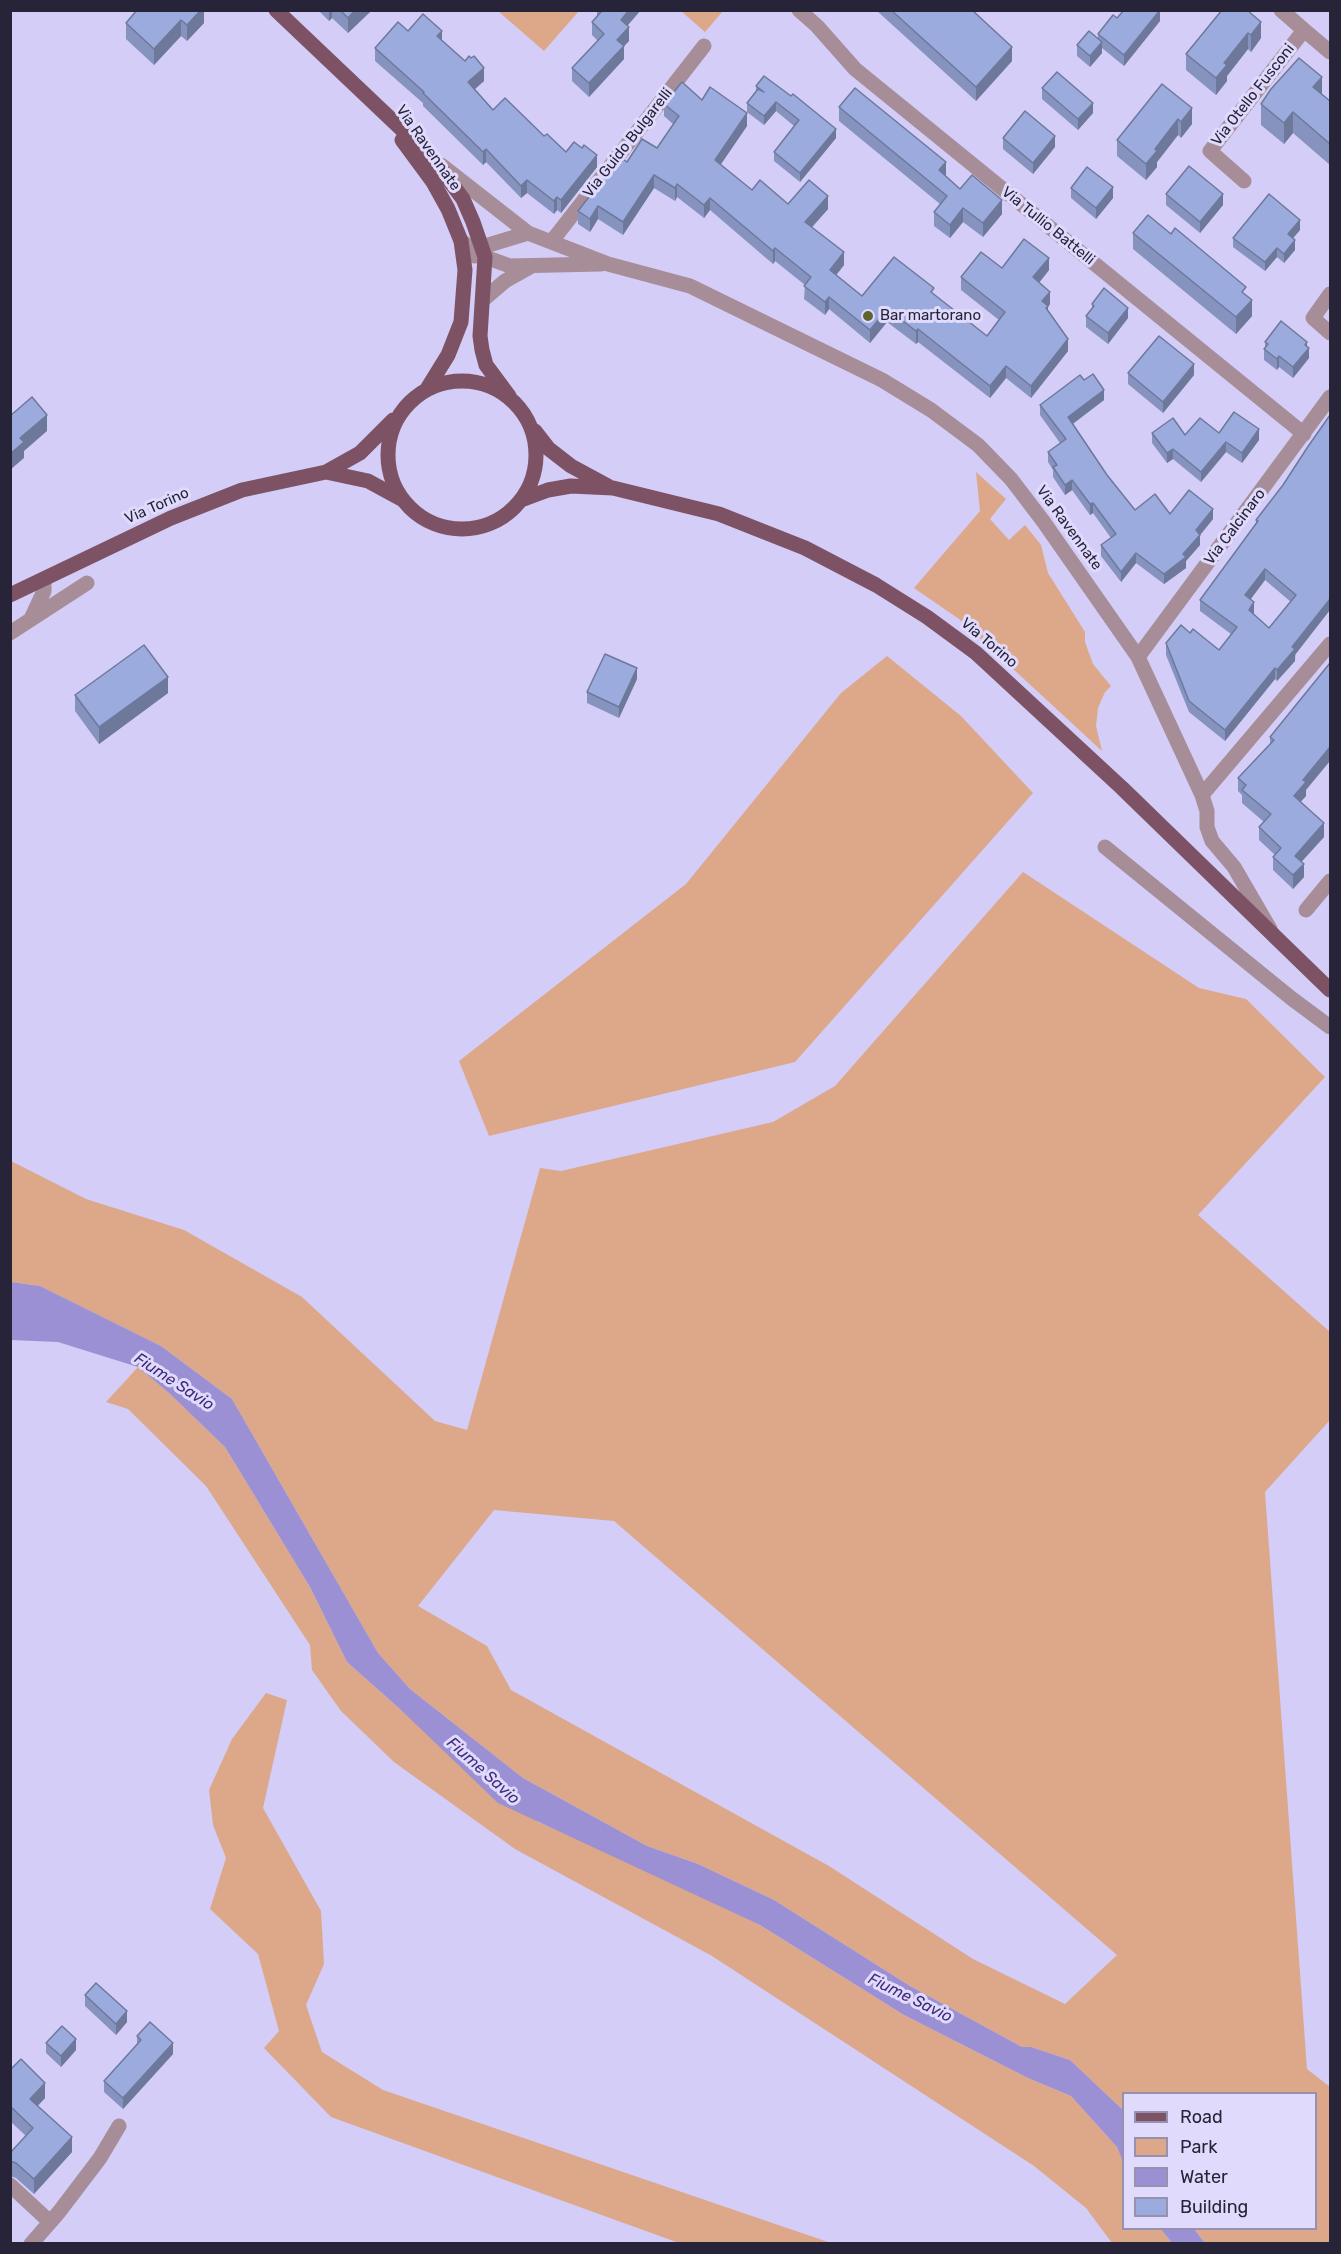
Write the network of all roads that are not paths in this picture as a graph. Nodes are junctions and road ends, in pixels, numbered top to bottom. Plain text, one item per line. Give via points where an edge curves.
1 (276, 10) edge
2 (799, 10) edge
3 (1281, 10) edge
4 (1304, 30) junction
5 (704, 46) dead end
6 (1330, 52) edge
7 (378, 109) junction
8 (434, 160) junction
9 (1244, 181) dead end
10 (528, 233) junction
11 (460, 241) junction
12 (552, 241) junction
13 (481, 252) junction
14 (608, 264) junction
15 (530, 267) junction
16 (465, 270) junction
17 (1330, 294) edge
18 (484, 299) junction
19 (1330, 333) edge
20 (427, 389) junction
21 (508, 396) junction
22 (1330, 397) edge
23 (399, 414) junction
24 (532, 427) junction
25 (1304, 434) junction
26 (326, 472) junction
27 (614, 488) junction
28 (403, 500) junction
29 (521, 500) junction
30 (44, 579) junction
31 (87, 583) dead end
32 (10, 596) edge
33 (31, 619) junction
34 (10, 633) edge
35 (1330, 644) edge
36 (1138, 657) junction
37 (1202, 795) junction
38 (1105, 847) dead end
39 (1330, 881) edge
40 (1306, 910) dead end
41 (1273, 934) junction
42 (1330, 990) edge
43 (1330, 1027) edge
44 (119, 2126) dead end
45 (10, 2185) edge
46 (50, 2222) junction
47 (31, 2244) edge

1 - 7 main road, Via Ravennate
2 - 25 street, Via Tullio Battelli via 855,69
3 - 4 street
4 - 6 street, Via Otello Fusconi
4 - 9 street, Via Otello Fusconi via 1210,151
5 - 12 street, Via Guido Bulgarelli
7 - 8 main road, Via Ravennate
7 - 11 main road, Via Ravennate via 433,182
8 - 10 street, Via Ravennate
8 - 13 main road, Via Ravennate via 463,199
10 - 12 street, Via Ravennate
10 - 13 street
11 - 13 street, Via Ravennate
11 - 16 main road, Via Ravennate
12 - 14 street, Via Ravennate
13 - 15 street, Via Ravennate via 510,266
13 - 16 street
13 - 18 main road, Via Ravennate
14 - 15 street, Via Ravennate
14 - 36 street, Via Ravennate via 690,286 786,332 882,380 969,438 1024,496
15 - 18 street, Via Ravennate
16 - 20 main road, Via Ravennate via 461,322 448,355
17 - 19 street via 1313,318
18 - 21 main road, Via Ravennate via 482,350 486,365
20 - 21 main road via 448,381 469,380 490,385
20 - 23 main road
21 - 24 main road
22 - 25 street, Via Calcinaro
23 - 26 main road, Via Torino via 360,453
23 - 28 main road via 390,435 388,458 392,480
24 - 27 main road, Via Torino via 549,449
24 - 29 main road via 537,452 533,478
25 - 36 street, Via Calcinaro
26 - 28 main road, Via Torino via 368,482
26 - 30 main road, Via Torino via 242,490
27 - 29 main road, Via Torino via 571,486
27 - 41 main road, Via Torino via 719,514 805,548 927,617 976,653
28 - 29 main road via 417,514 452,529 490,524
30 - 32 main road, Via Torino
30 - 33 street via 44,591
31 - 33 street
33 - 34 street
35 - 37 street
36 - 37 street, Via Ravennate
37 - 41 street, Via Ravennate via 1212,841 1234,867
38 - 43 street
39 - 40 street
41 - 42 main road, Via Ravennate
44 - 46 street via 100,2158
45 - 46 street
46 - 47 street

